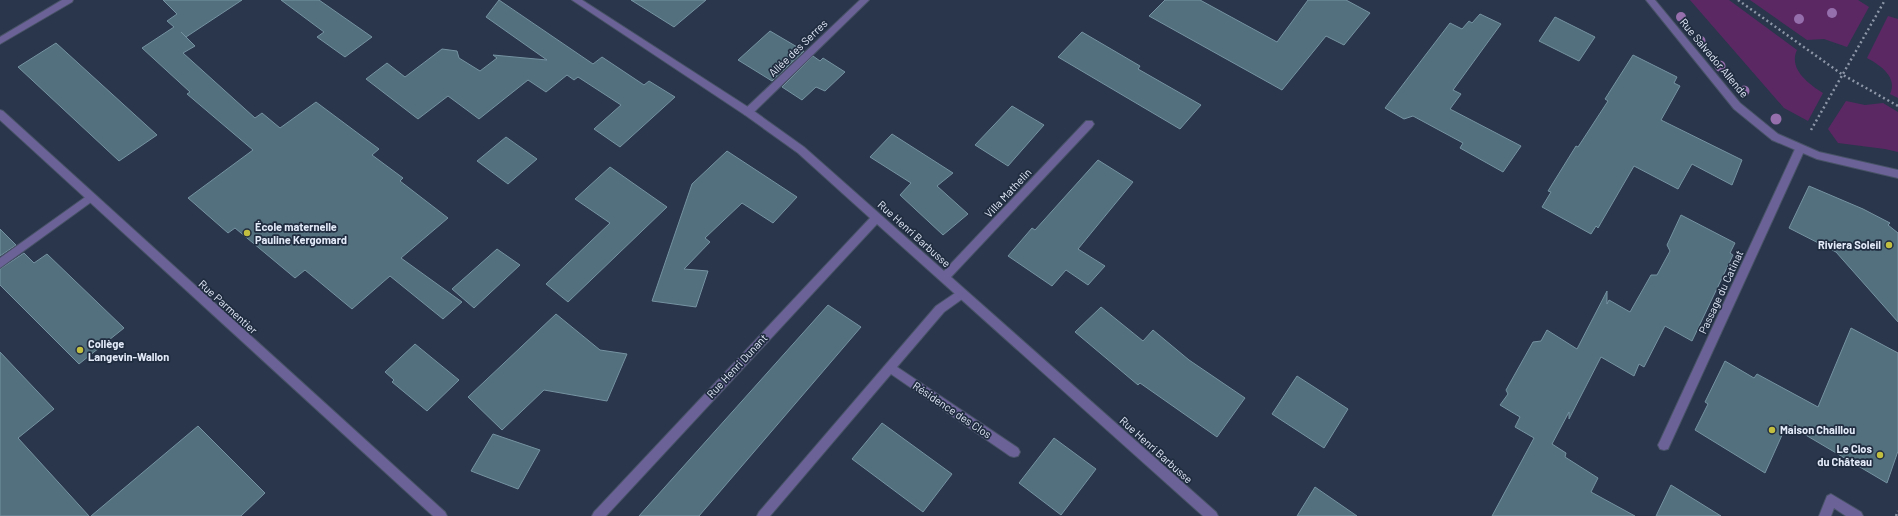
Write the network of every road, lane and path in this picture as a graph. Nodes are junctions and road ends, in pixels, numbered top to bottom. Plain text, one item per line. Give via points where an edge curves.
1 (69, 0) edge
2 (576, 0) edge
3 (865, 0) edge
4 (1650, 0) edge
5 (1738, 0) edge
6 (1884, 0) edge
7 (0, 40) edge
8 (1843, 75) junction
9 (1898, 106) edge
10 (748, 112) junction
11 (0, 114) edge
12 (1089, 124) dead end
13 (1815, 135) dead end
14 (1800, 149) junction
15 (1898, 174) edge
16 (91, 197) junction
17 (877, 217) junction
18 (0, 264) edge
19 (944, 278) junction
20 (961, 294) junction
21 (890, 368) junction
22 (1664, 445) dead end
23 (1014, 452) dead end
24 (1898, 511) edge
25 (441, 516) edge
26 (598, 516) edge
27 (763, 516) edge
28 (1212, 516) edge
29 (1825, 516) edge
30 (1857, 516) edge
31 (1896, 516) edge

1 - 7 street
2 - 10 street, Rue Henri Barbusse
3 - 10 street, Allée des Serres
4 - 14 street, Rue Salvador Allende via 1737,106 1775,137
5 - 8 path
6 - 8 path
8 - 9 path
8 - 13 path via 1810,132
10 - 17 street, Rue Henri Barbusse via 801,150
11 - 16 street, Rue Parmentier
12 - 19 street, Villa Mathelin
14 - 15 street, Rue Salvador Allende
14 - 22 street, Passage du Catinat
16 - 18 street
16 - 25 street, Rue Parmentier
17 - 19 street, Rue Henri Barbusse
17 - 26 street, Rue Henri Dunant
19 - 20 street, Rue Henri Barbusse
20 - 21 street via 940,309
20 - 28 street, Rue Henri Barbusse
21 - 23 street, Résidence des Clos
21 - 27 street
24 - 31 path
29 - 30 street via 1831,500

